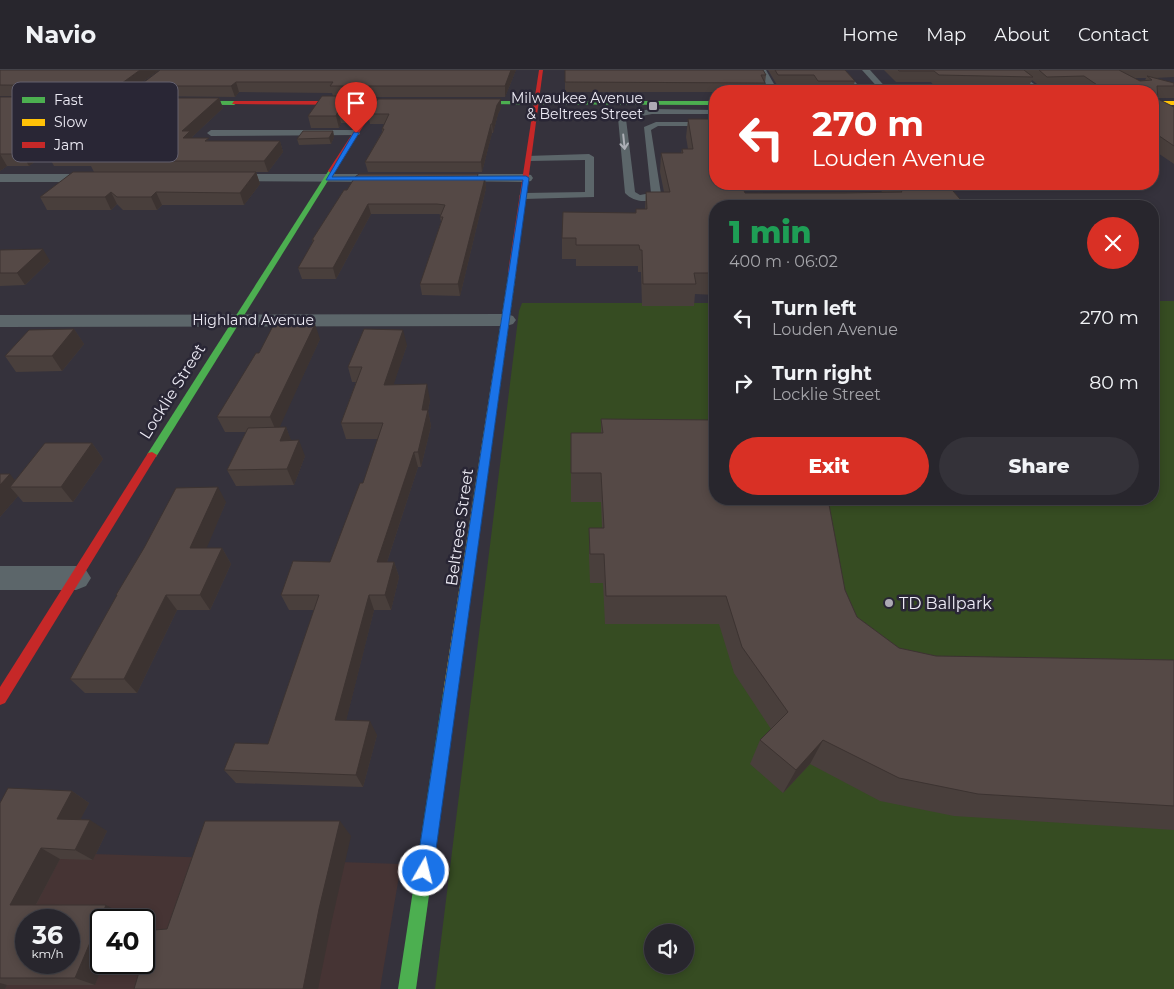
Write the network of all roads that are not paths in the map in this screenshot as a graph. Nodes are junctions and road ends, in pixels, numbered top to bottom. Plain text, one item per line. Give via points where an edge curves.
1 (169, 70) edge
2 (541, 70) edge
3 (762, 70) edge
4 (842, 70) edge
5 (866, 70) edge
6 (1011, 70) edge
7 (152, 82) edge
8 (771, 85) edge
9 (854, 85) edge
10 (880, 85) edge
11 (1031, 85) edge
12 (178, 102) edge
13 (376, 102) junction
14 (424, 102) edge
15 (454, 102) edge
16 (535, 102) junction
17 (709, 102) edge
18 (1159, 102) edge
19 (1174, 103) edge
20 (1159, 106) edge
21 (709, 112) edge
22 (1174, 117) edge
23 (709, 124) edge
24 (211, 133) dead end
25 (356, 133) junction
26 (529, 158) junction
27 (40, 166) dead end
28 (24, 178) junction
29 (112, 178) edge
30 (200, 178) edge
31 (328, 178) junction
32 (407, 178) edge
33 (436, 178) edge
34 (526, 178) junction
35 (3, 185) edge
36 (524, 196) junction
37 (236, 319) junction
38 (506, 320) junction
39 (0, 321) edge
40 (0, 578) edge
41 (76, 578) junction
42 (0, 699) edge
43 (407, 989) edge

1 - 7 street
2 - 16 street, Beltrees Street
3 - 8 lane
4 - 9 lane
5 - 10 lane
6 - 11 lane
12 - 13 street
13 - 14 street
13 - 25 street, Locklie Street
15 - 16 street
16 - 17 street
16 - 26 street, Beltrees Street
18 - 19 street
20 - 22 street
21 -> 23 lane via 643,112 622,118 630,193 641,198 656,194 646,129 656,124
24 - 25 lane
25 - 31 street, Locklie Street
26 - 34 street, Beltrees Street
26 - 36 lane via 589,158 590,195
27 - 28 street
28 - 29 street
28 - 35 street
30 - 31 street
31 - 32 street
31 - 37 street, Locklie Street
33 - 34 street
34 - 36 street, Beltrees Street
36 - 38 street, Beltrees Street
37 - 38 street, Highland Avenue
37 - 39 street, Highland Avenue
37 - 41 street, Locklie Street
38 - 43 street, Beltrees Street
40 - 41 street
41 - 42 street, Locklie Street

